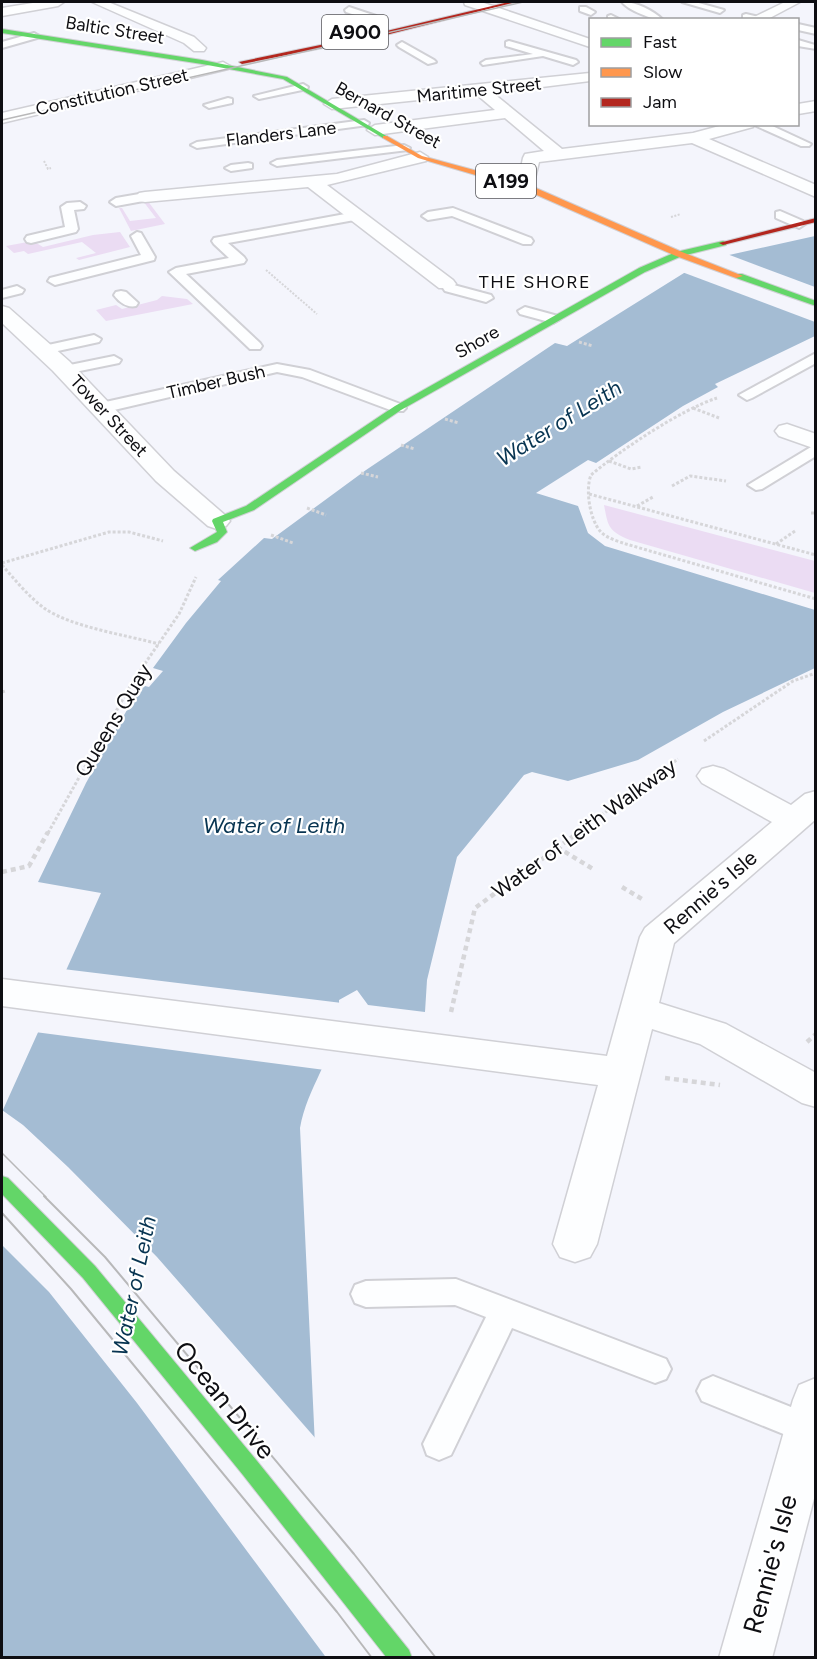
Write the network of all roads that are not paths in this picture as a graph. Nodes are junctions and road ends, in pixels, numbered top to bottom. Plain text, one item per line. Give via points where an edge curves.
1 (58, 2) edge
2 (98, 2) edge
3 (470, 2) edge
4 (513, 2) edge
5 (626, 2) edge
6 (681, 2) edge
7 (794, 2) edge
8 (488, 7) junction
9 (349, 10) dead end
10 (720, 10) dead end
11 (2, 12) edge
12 (373, 18) dead end
13 (656, 18) edge
14 (755, 18) edge
15 (799, 27) edge
16 (2, 31) edge
17 (816, 31) edge
18 (34, 36) junction
19 (589, 42) edge
20 (799, 43) edge
21 (509, 44) dead end
22 (2, 45) edge
23 (402, 45) dead end
24 (812, 47) dead end
25 (199, 48) dead end
26 (549, 55) junction
27 (431, 62) dead end
28 (573, 62) dead end
29 (486, 63) dead end
30 (223, 66) junction
31 (589, 77) edge
32 (303, 87) junction
33 (479, 89) junction
34 (259, 96) dead end
35 (228, 101) dead end
36 (332, 104) junction
37 (209, 105) dead end
38 (816, 106) edge
39 (799, 109) edge
40 (508, 113) junction
41 (2, 118) edge
42 (370, 126) junction
43 (763, 126) edge
44 (736, 128) edge
45 (693, 138) junction
46 (805, 144) dead end
47 (197, 145) dead end
48 (404, 148) junction
49 (558, 154) junction
50 (420, 157) junction
51 (278, 164) dead end
52 (248, 166) dead end
53 (231, 168) dead end
54 (311, 182) junction
55 (526, 187) junction
56 (816, 192) edge
57 (145, 197) joint
58 (116, 202) dead end
59 (80, 206) dead end
60 (780, 215) dead end
61 (356, 216) junction
62 (428, 216) dead end
63 (816, 220) edge
64 (799, 224) junction
65 (137, 236) dead end
66 (31, 238) dead end
67 (527, 241) dead end
68 (679, 254) junction
69 (55, 281) dead end
70 (448, 286) joint
71 (16, 290) dead end
72 (2, 294) edge
73 (486, 298) dead end
74 (816, 304) edge
75 (525, 311) dead end
76 (2, 312) edge
77 (553, 319) junction
78 (94, 339) dead end
79 (255, 346) dead end
80 (44, 350) junction
81 (816, 357) edge
82 (114, 360) dead end
83 (65, 370) junction
84 (138, 385) dead end
85 (747, 395) road end
86 (95, 402) junction
87 (398, 408) junction
88 (787, 431) dead end
89 (816, 442) edge
90 (816, 449) edge
91 (756, 485) road end
92 (216, 521) junction
93 (195, 548) road end
94 (714, 776) dead end
95 (805, 811) edge
96 (2, 993) edge
97 (638, 1011) junction
98 (621, 1072) junction
99 (816, 1092) edge
100 (2, 1183) edge
101 (575, 1244) dead end
102 (366, 1294) dead end
103 (505, 1311) junction
104 (655, 1369) dead end
105 (713, 1391) dead end
106 (812, 1414) edge
107 (439, 1444) dead end
108 (401, 1658) edge
109 (745, 1658) edge

1 - 11 street
2 - 25 street via 189,40
3 - 8 street
4 - 8 main road, Constitution Street / A900
5 - 13 lane
6 - 10 lane
7 - 14 street
8 - 19 street
8 - 30 main road, Constitution Street / A900 via 383,37
8 - 30 main road, Constitution Street / A900 via 388,23
9 - 12 lane
15 - 17 lane
16 - 18 main road, Baltic Street / A199
18 - 22 lane
18 - 30 main road, Baltic Street / A199
20 - 24 lane
21 - 26 lane
23 - 27 lane
26 - 28 lane
26 - 29 lane
30 - 32 main road, Bernard Street / A199 via 275,75
30 - 41 street, Constitution Street
31 - 33 street, Maritime Street
32 - 34 lane
32 - 36 main road, Bernard Street / A199
33 - 36 street, Maritime Street
33 - 40 street
35 - 37 lane
36 - 42 main road, Bernard Street / A199
38 - 39 street
40 - 42 street
40 - 49 street
42 - 47 lane, Flanders Lane
42 - 48 main road, Bernard Street / A199
43 - 46 lane
44 - 45 street
45 - 49 street
45 - 56 street
48 - 50 main road, Bernard Street / A199
48 - 51 lane
49 - 55 street via 531,158
50 - 54 street via 338,179
50 - 55 main road, Bernard Street / A199
52 - 53 lane
54 - 57 street
54 - 61 street
55 - 68 main road, Bernard Street / A199
57 - 58 lane
59 - 66 lane via 67,207 72,229
60 - 64 lane
61 - 70 street via 380,228
61 - 79 lane via 218,241 239,260 176,272
62 - 67 lane via 453,212
63 - 64 main road, Shore
64 - 68 main road, Shore
65 - 69 lane via 149,257 95,275
68 - 74 main road, Bernard Street / A199
68 - 77 main road, Shore
70 - 73 lane
71 - 72 lane
75 - 77 lane
76 - 80 street, Tower Street
77 - 87 main road, Shore
78 - 80 lane
80 - 83 street, Tower Street
81 - 85 lane
82 - 83 lane
83 - 86 street, Tower Street
84 - 86 lane
86 - 87 lane, Timber Bush via 277,368 305,373
86 - 92 street, Tower Street via 165,476
87 - 92 main road, Shore via 250,508
88 - 89 street
90 - 91 lane
92 - 93 main road via 222,532 219,537
94 - 95 street, Rennie's Isle
95 - 97 street, Rennie's Isle via 657,937
96 - 98 street
97 - 98 street, Rennie's Isle
97 - 99 street via 714,1034
98 - 101 street, Rennie's Isle
100 - 108 main road, Ocean Drive via 89,1272
102 - 103 lane via 456,1292
103 - 104 lane
103 - 107 lane
105 - 106 lane
106 - 109 street, Rennie's Isle

